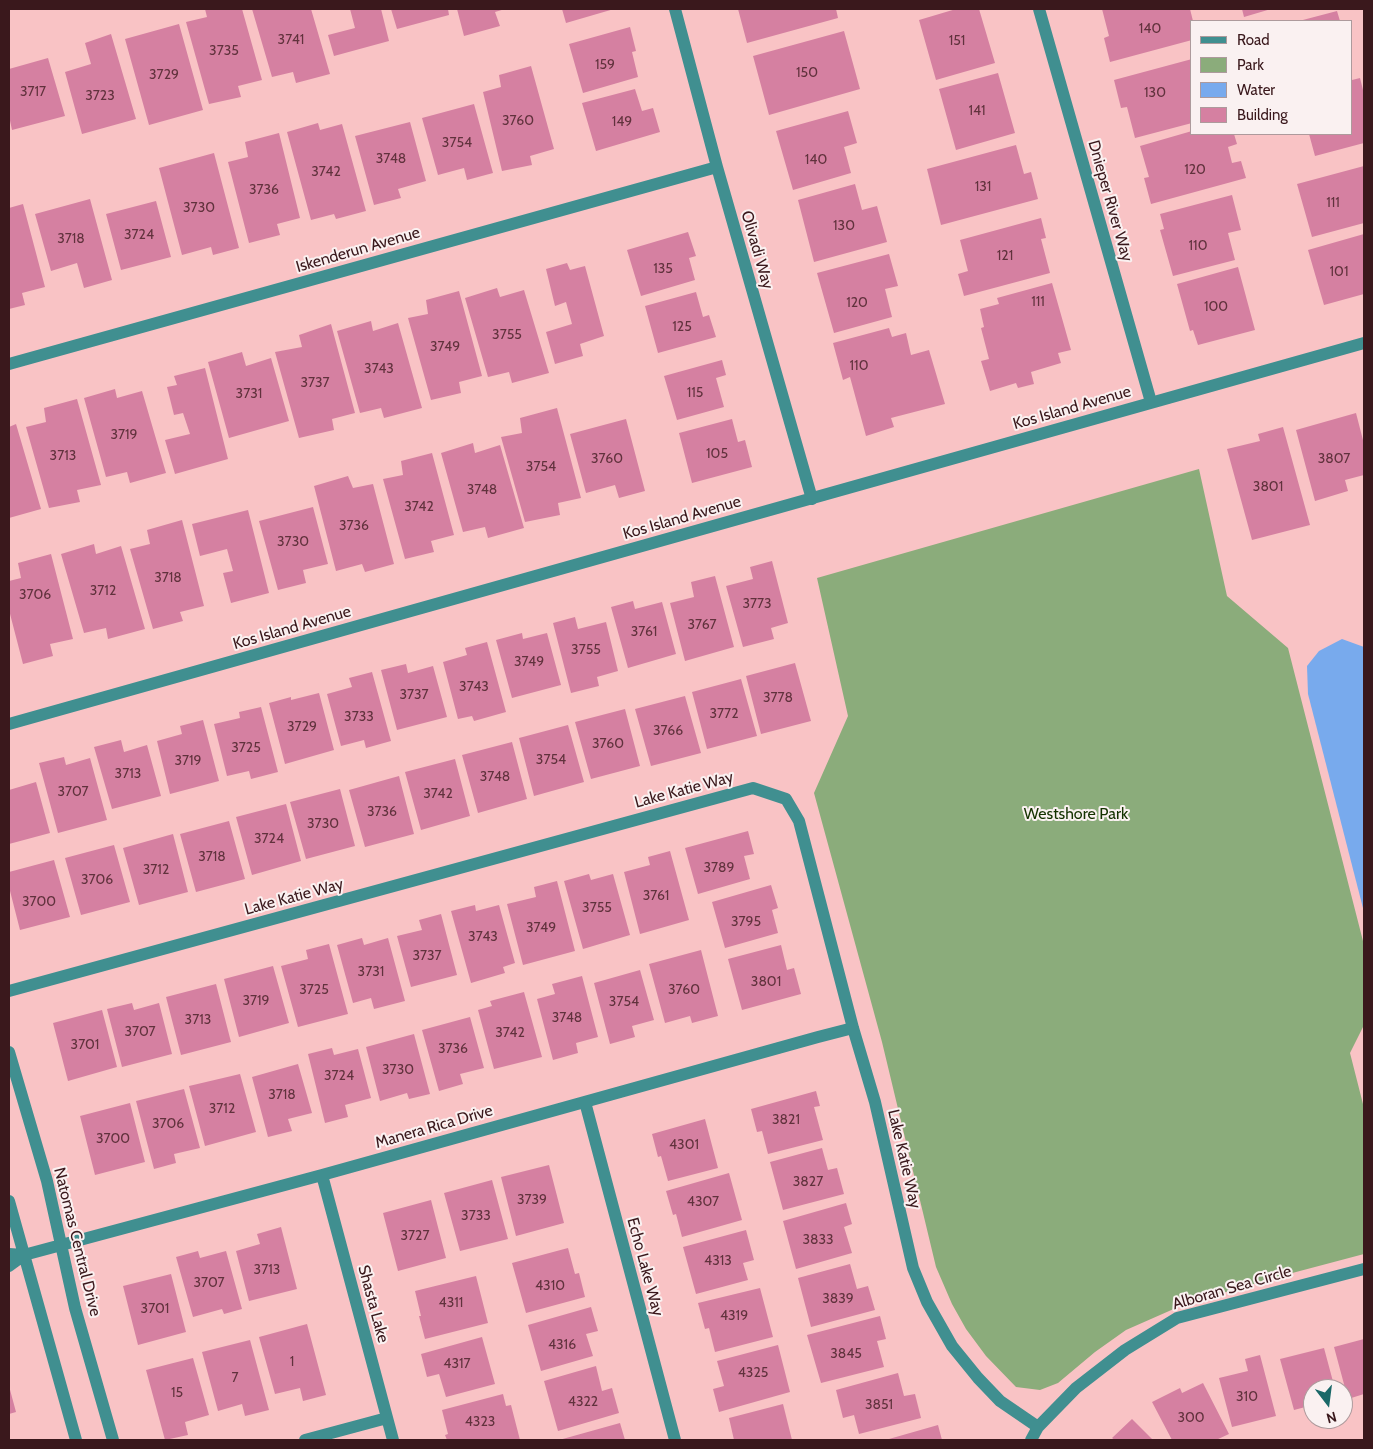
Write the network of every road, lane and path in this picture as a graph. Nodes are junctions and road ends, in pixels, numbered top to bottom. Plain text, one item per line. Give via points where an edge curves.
1 (675, 9) edge
2 (1039, 9) edge
3 (716, 167) junction
4 (1364, 343) edge
5 (9, 364) edge
6 (1151, 402) junction
7 (812, 499) junction
8 (9, 724) edge
9 (9, 991) edge
10 (853, 1028) junction
11 (9, 1052) edge
12 (585, 1102) junction
13 (322, 1175) junction
14 (9, 1201) edge
15 (61, 1244) junction
16 (9, 1254) edge
17 (24, 1255) junction
18 (9, 1266) edge
19 (1364, 1270) edge
20 (387, 1418) junction
21 (1038, 1427) junction
22 (76, 1440) edge
23 (114, 1440) edge
24 (305, 1440) edge
25 (393, 1440) edge
26 (674, 1440) edge
27 (1031, 1440) edge

1 - 3 street, Olivadi Way
2 - 6 street, Dnieper River Way
3 - 5 street, Iskenderun Avenue
3 - 7 street, Olivadi Way
4 - 6 street, Kos Island Avenue
6 - 7 street, Kos Island Avenue
7 - 8 street, Kos Island Avenue
9 - 10 street, Lake Katie Way via 753,788 786,799 799,821
10 - 12 street, Manera Rica Drive
10 - 21 street, Lake Katie Way via 875,1102 913,1268 927,1302 952,1346 978,1378 1000,1401
11 - 15 street, Natomas Central Drive via 47,1181
12 - 13 street, Manera Rica Drive
12 - 26 street, Echo Lake Way
13 - 15 street, Manera Rica Drive
13 - 20 street, Shasta Lake
14 - 17 street
15 - 17 street, Manera Rica Drive
15 - 23 street, Natomas Central Drive via 75,1308
16 - 17 street, Manera Rica Drive
17 - 18 street, Manera Rica Drive
17 - 22 street
19 - 21 street, Alboran Sea Circle via 1177,1318 1125,1350 1076,1388
20 - 24 street
20 - 25 street, Shasta Lake
21 - 27 street, Alboran Sea Circle

